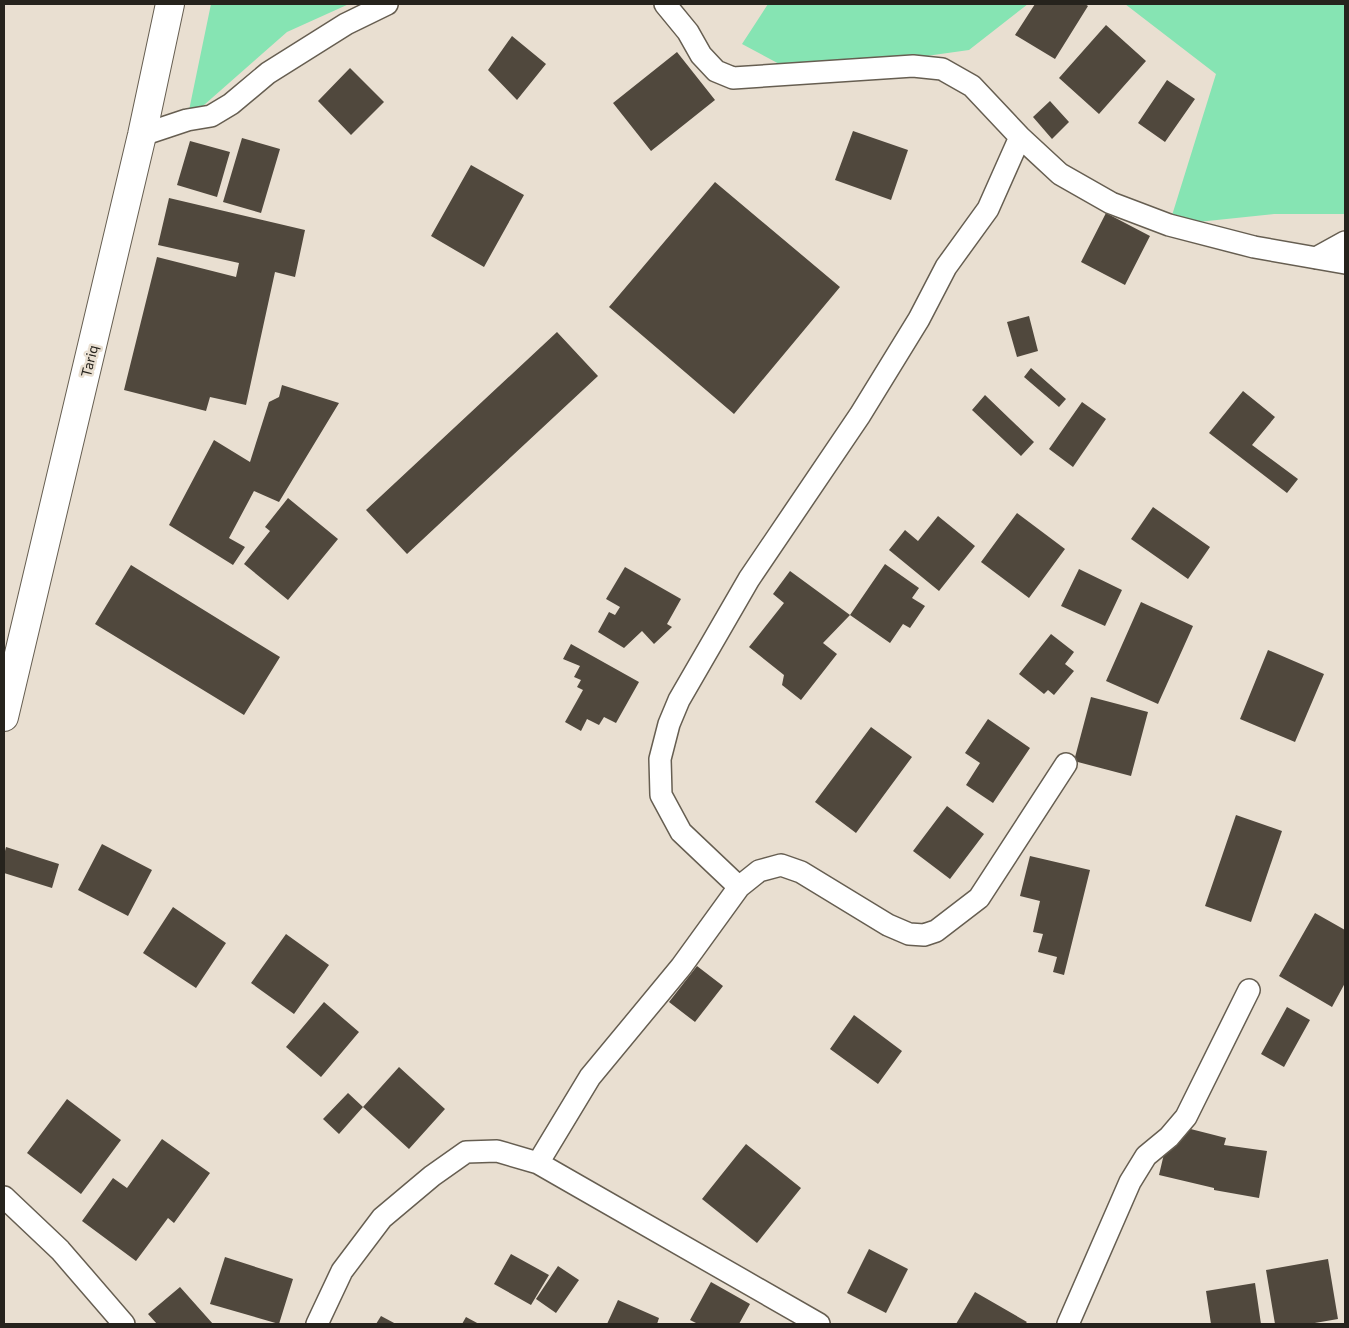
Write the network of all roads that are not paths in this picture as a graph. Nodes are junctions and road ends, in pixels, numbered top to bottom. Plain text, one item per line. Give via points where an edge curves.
1 (387, 4) edge
2 (664, 4) edge
3 (165, 7) edge
4 (142, 135) junction
5 (1020, 137) junction
6 (1345, 242) edge
7 (1316, 258) junction
8 (1345, 263) edge
9 (4, 717) edge
10 (1066, 764) dead end
11 (739, 887) junction
12 (1249, 990) dead end
13 (538, 1163) junction
14 (4, 1196) edge
15 (124, 1324) edge
16 (317, 1324) edge
17 (818, 1324) edge
18 (1068, 1324) edge

1 - 4 street via 346,24 268,73 211,116 187,120
2 - 5 street via 688,32 701,55 716,71 733,78 913,66 942,69 972,86
3 - 4 main road, Tariq
4 - 9 main road, Tariq
5 - 7 street via 1060,174 1111,203 1169,225 1254,248
5 - 11 street via 988,208 946,267 919,319 860,415 749,579 679,700 669,724 660,759 661,795 681,832
6 - 7 street
7 - 8 street
10 - 11 street via 979,898 936,931 924,935 909,934 888,925 801,872 781,865 758,871
11 - 13 street via 681,967 590,1077
12 - 18 street via 1186,1117 1146,1156 1130,1182
13 - 16 street via 497,1152 466,1152 432,1176 382,1218 342,1270
13 - 17 street
14 - 15 street via 60,1250

